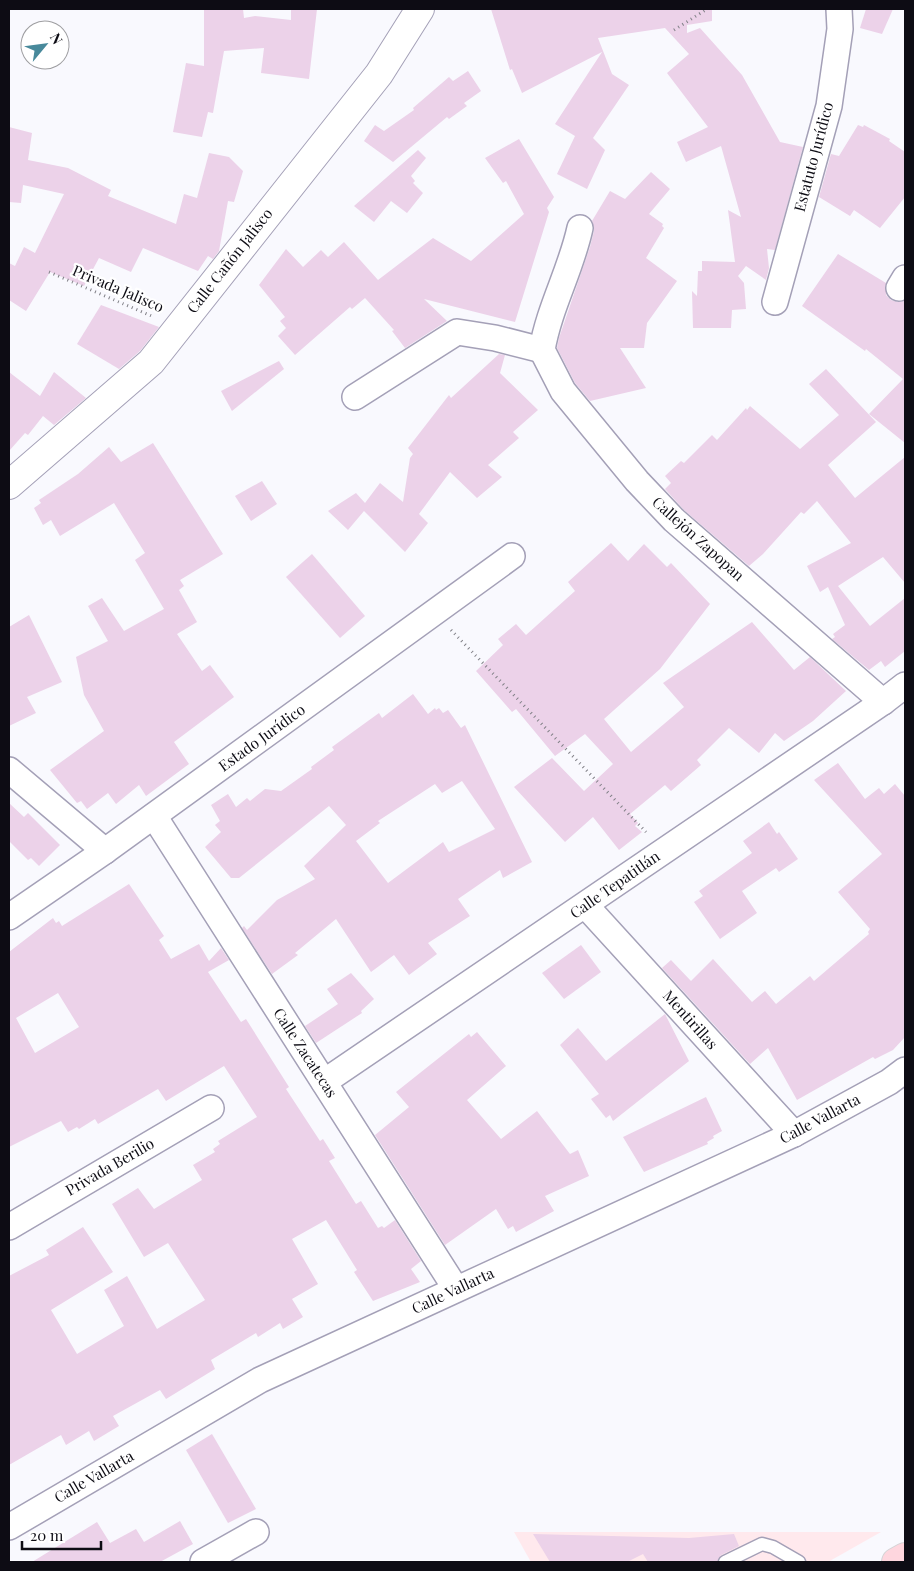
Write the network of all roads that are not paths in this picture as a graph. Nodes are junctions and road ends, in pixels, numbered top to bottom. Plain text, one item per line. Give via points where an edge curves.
1 (420, 9) edge
2 (839, 9) edge
3 (580, 228) dead end
4 (775, 302) dead end
5 (542, 350) junction
6 (355, 397) dead end
7 (9, 485) edge
8 (512, 556) dead end
9 (905, 685) edge
10 (884, 702) junction
11 (9, 770) edge
12 (154, 816) junction
13 (105, 852) junction
14 (586, 906) junction
15 (9, 916) edge
16 (905, 1070) edge
17 (324, 1082) junction
18 (211, 1108) dead end
19 (794, 1134) junction
20 (9, 1227) edge
21 (456, 1289) junction
22 (9, 1527) edge
23 (256, 1532) dead end
24 (905, 1557) edge
25 (203, 1562) edge
26 (725, 1562) edge
27 (799, 1562) edge
28 (896, 1562) edge

1 - 7 street, Calle Cañón Jalisco via 379,74 151,362
2 - 4 street, Estatuto Jurídico via 840,29 829,106
3 - 5 street
5 - 6 street via 457,332
5 - 10 street, Callejón Zapopan via 563,391 637,481 674,520
8 - 12 street, Estado Jurídico
9 - 10 street, Calle Tepatitlán
10 - 14 street, Calle Tepatitlán
11 - 13 street
12 - 13 street, Estado Jurídico
12 - 17 street, Calle Zacatecas
13 - 15 street, Estado Jurídico
14 - 17 street, Calle Tepatitlán
14 - 19 street, Mentirillas
16 - 19 street, Calle Vallarta via 890,1082
17 - 21 street, Calle Zacatecas
18 - 20 street, Privada Berilio
19 - 21 street, Calle Vallarta
21 - 22 street, Calle Vallarta via 260,1380
23 - 25 street
24 - 28 main road
26 - 27 lane via 762,1544 774,1547

